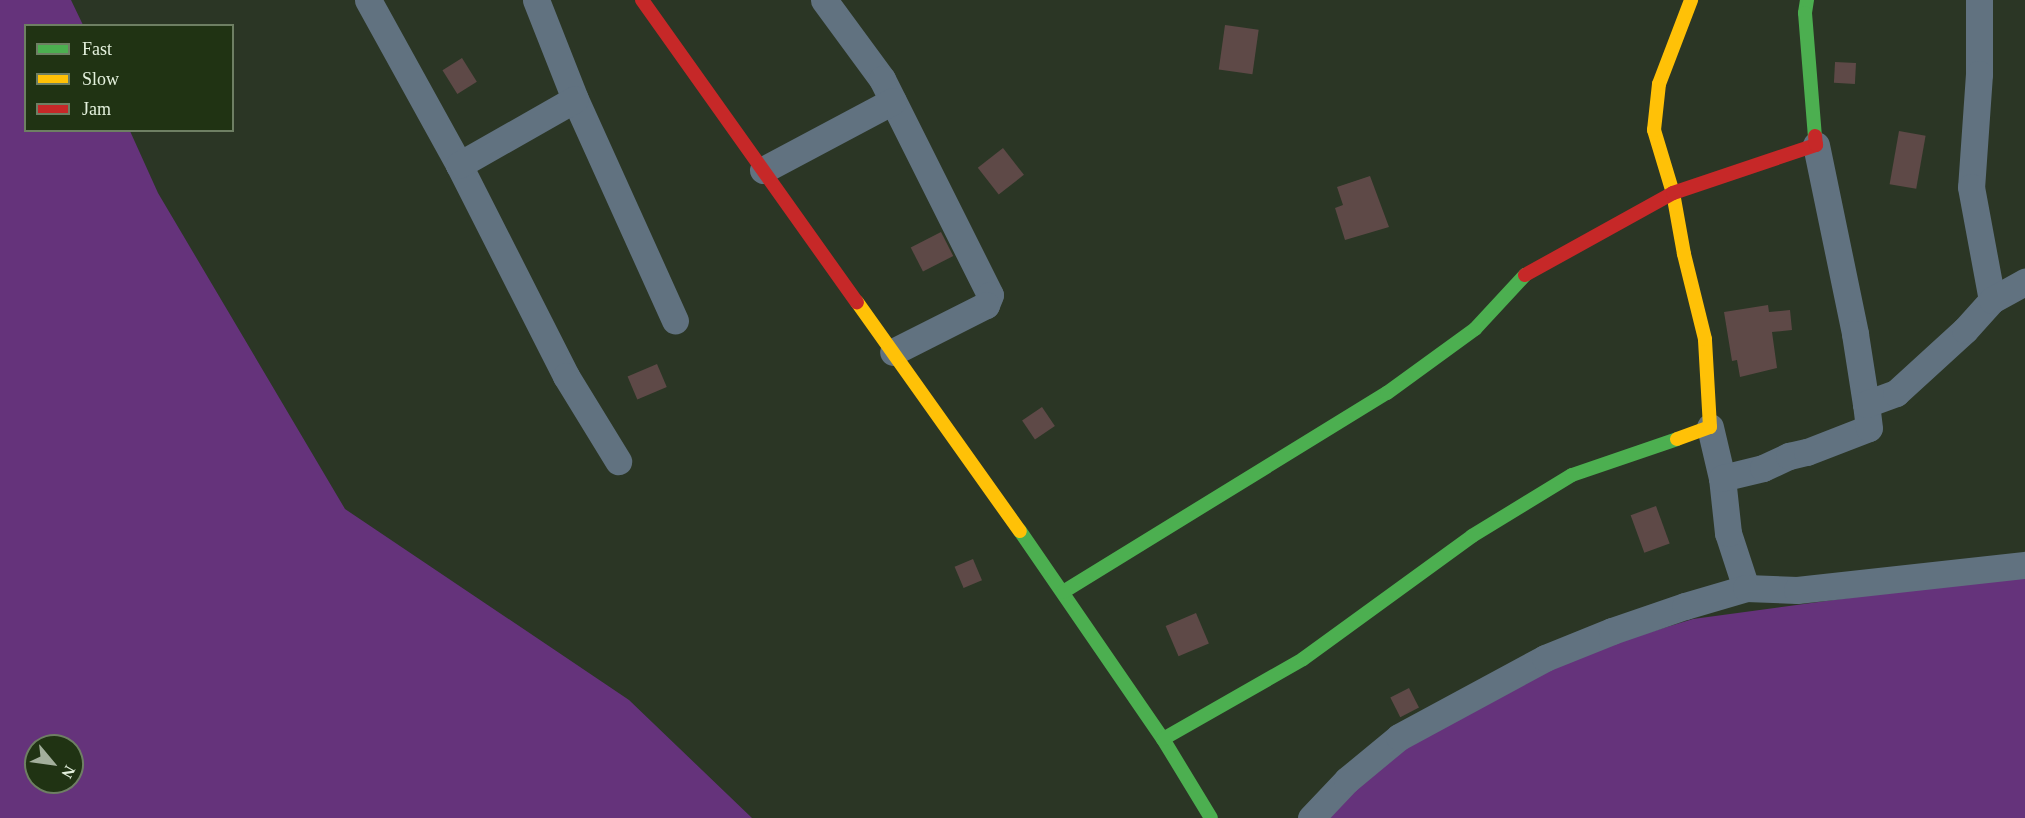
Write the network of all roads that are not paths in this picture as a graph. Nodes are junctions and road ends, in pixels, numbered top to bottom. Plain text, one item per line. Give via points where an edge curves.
1 (368, 0) edge
2 (536, 0) edge
3 (642, 0) edge
4 (824, 0) edge
5 (1690, 0) edge
6 (1808, 0) edge
7 (1979, 0) edge
8 (575, 99) junction
9 (893, 101) junction
10 (1816, 145) junction
11 (459, 165) junction
12 (763, 170) junction
13 (1673, 193) junction
14 (2025, 282) edge
15 (1992, 300) junction
16 (675, 320) dead end
17 (893, 352) junction
18 (1866, 404) junction
19 (1710, 427) junction
20 (618, 461) dead end
21 (1722, 478) junction
22 (2025, 565) edge
23 (1746, 588) junction
24 (1063, 592) junction
25 (1163, 739) junction
26 (1211, 818) edge
27 (1311, 818) edge

1 - 11 street
2 - 8 street
3 - 12 street
4 - 9 street via 882,79
5 - 13 street via 1659,84 1654,130
6 - 10 street via 1805,13
7 - 15 street via 1979,74 1971,187
8 - 11 street
8 - 16 street
9 - 12 street
9 - 17 street via 990,295 986,305
10 - 13 street
10 - 18 street
11 - 20 street via 566,376
12 - 17 street
13 - 19 street via 1705,339
13 - 24 street via 1527,272 1475,329 1387,393
14 - 15 street
15 - 18 street via 1896,393
17 - 24 street
18 - 21 street via 1869,428 1763,468
19 - 21 street
19 - 25 street via 1572,475 1472,536 1303,659
21 - 23 street via 1728,533
22 - 23 street via 1797,590
23 - 27 street via 1685,606 1545,658 1399,737 1347,780
24 - 25 street
25 - 26 street

